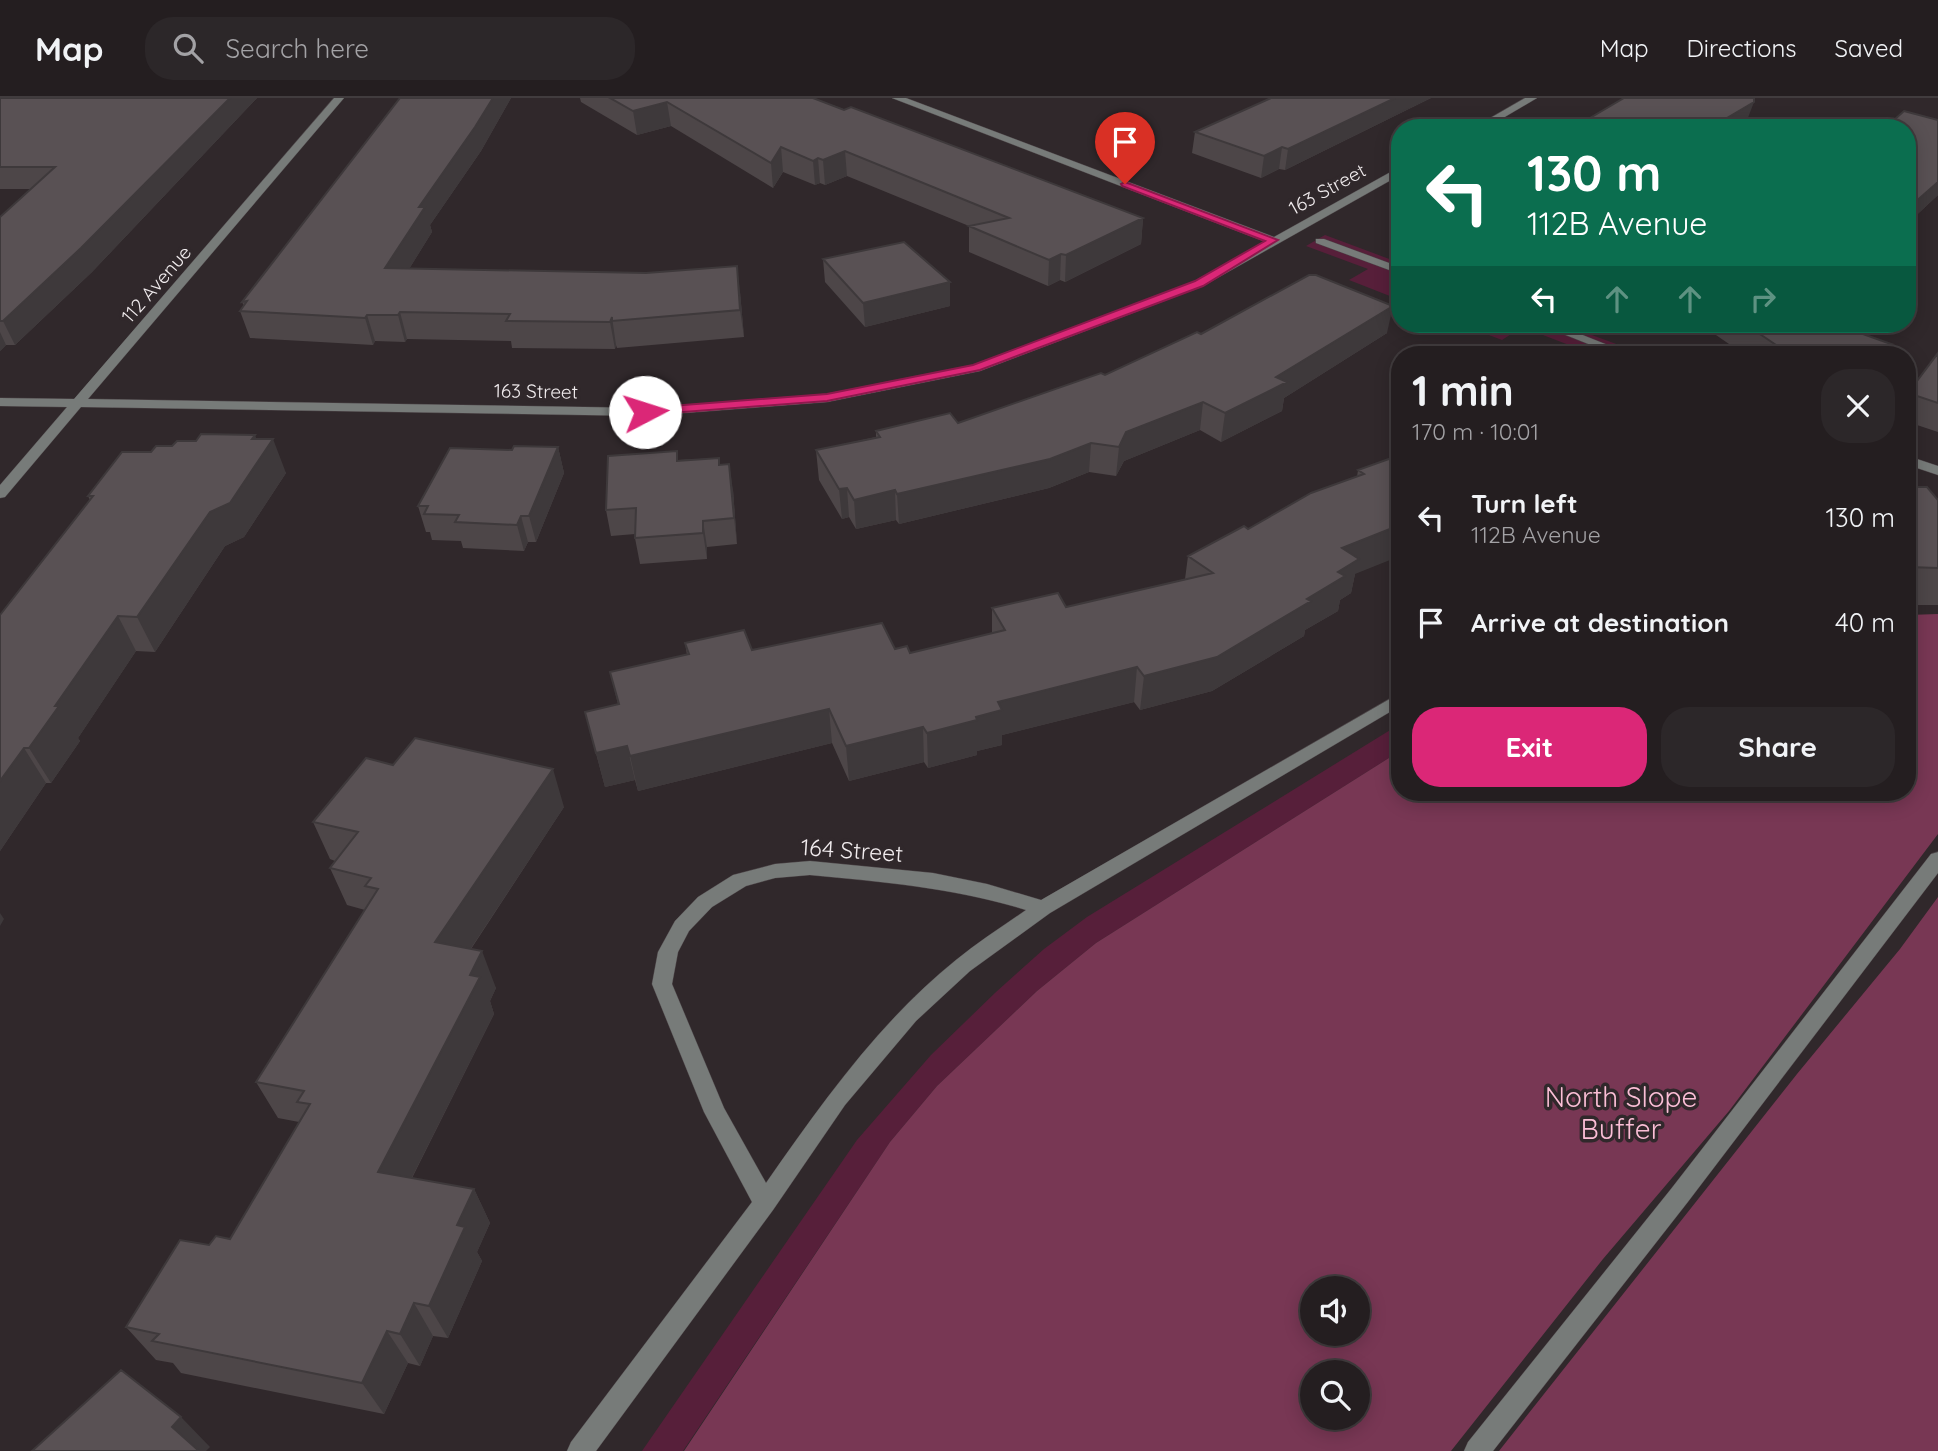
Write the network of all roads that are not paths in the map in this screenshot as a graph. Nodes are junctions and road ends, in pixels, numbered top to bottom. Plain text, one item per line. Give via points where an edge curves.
1 (339, 98) edge
2 (897, 98) edge
3 (1532, 98) edge
4 (1494, 119) edge
5 (1391, 176) edge
6 (1273, 240) junction
7 (1320, 241) dead end
8 (1391, 268) edge
9 (1568, 333) edge
10 (1603, 346) edge
11 (0, 402) edge
12 (78, 403) junction
13 (1916, 463) edge
14 (1938, 471) edge
15 (0, 494) edge
16 (1391, 704) edge
17 (1938, 859) edge
18 (1043, 908) junction
19 (765, 1202) junction
20 (580, 1451) edge
21 (1477, 1451) edge

1 - 12 street, 112 Avenue
2 - 6 street
3 - 4 street
5 - 6 street, 163 Street
6 - 12 street, 163 Street via 1199,284 976,368 827,398 645,412
7 - 8 street
9 - 10 street
11 - 12 street, 163 Street
12 - 15 street, 112 Avenue
13 - 14 street
16 - 18 street
17 - 21 street
18 - 19 street via 963,965 909,1015 837,1098
18 - 19 street, 164 Street via 933,880 810,868 740,880 705,902 682,926 668,952 662,984 715,1112
19 - 20 street

